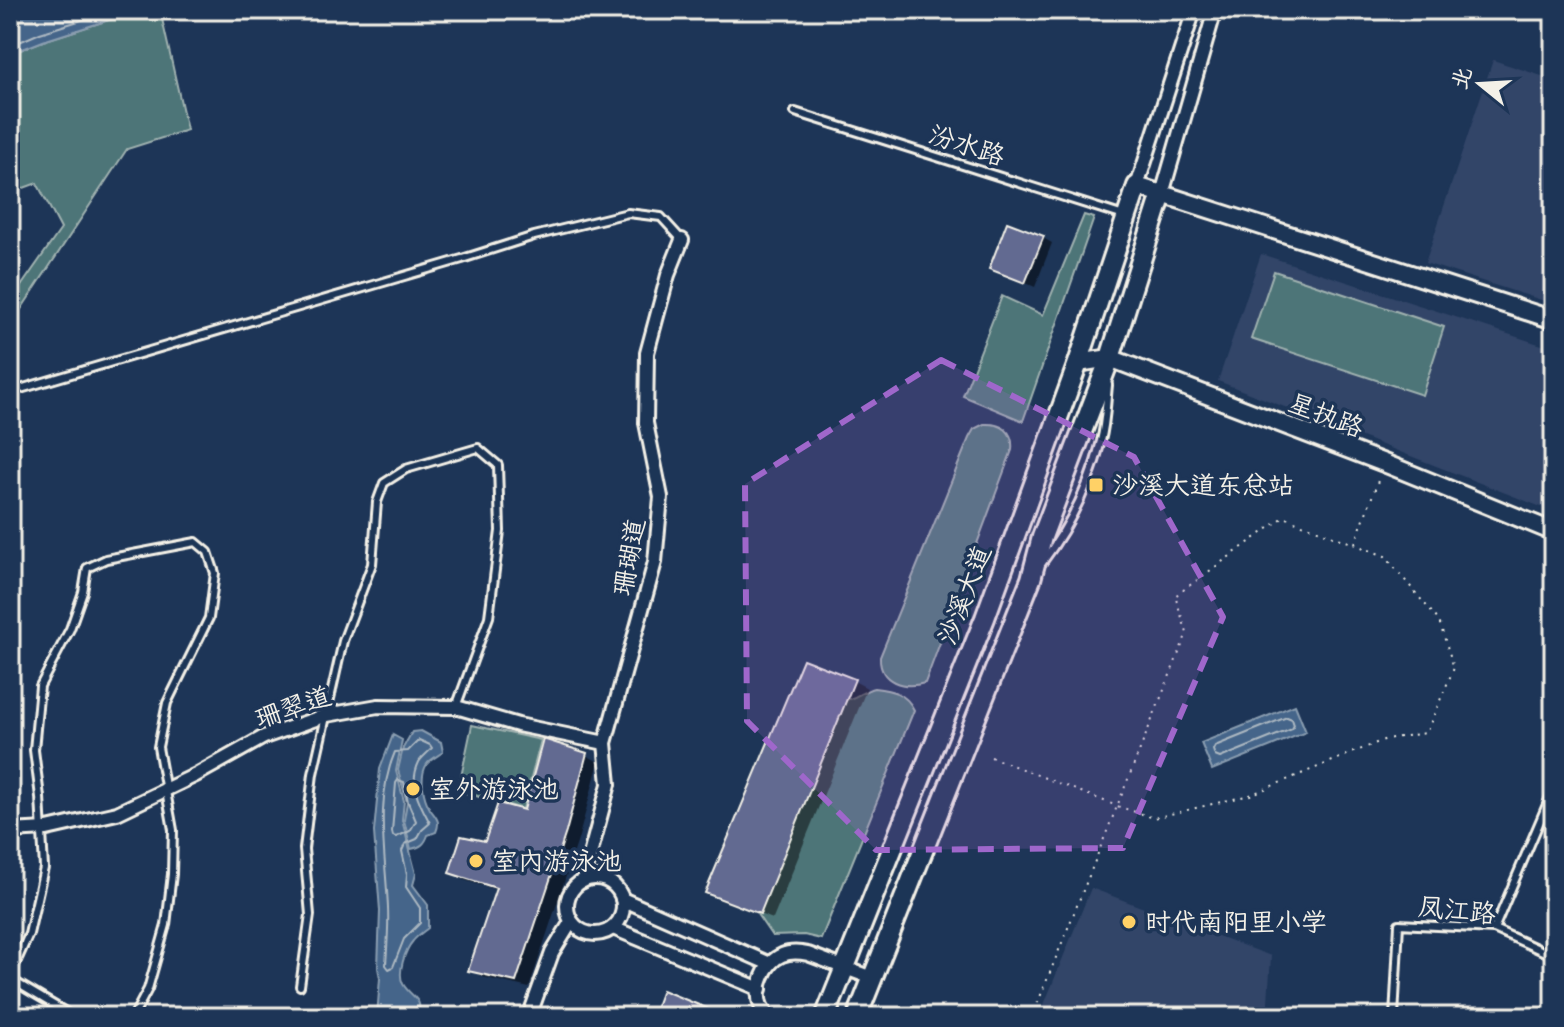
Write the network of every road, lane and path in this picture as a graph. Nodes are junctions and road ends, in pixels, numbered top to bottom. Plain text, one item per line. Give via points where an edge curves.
1 (1194, 10) edge
2 (1215, 10) edge
3 (795, 112) dead end
4 (1137, 186) junction
5 (1162, 194) junction
6 (1127, 217) junction
7 (682, 240) joint
8 (1554, 320) edge
9 (1110, 358) junction
10 (1078, 363) junction
11 (10, 392) edge
12 (1384, 463) junction
13 (1554, 532) edge
14 (1354, 544) junction
15 (456, 707) junction
16 (327, 715) junction
17 (605, 743) junction
18 (991, 757) dead end
19 (1554, 788) edge
20 (165, 789) junction
21 (1117, 806) junction
22 (42, 829) junction
23 (10, 831) edge
24 (583, 881) junction
25 (622, 899) junction
26 (571, 922) junction
27 (613, 928) junction
28 (1494, 929) junction
29 (1554, 956) edge
30 (770, 964) junction
31 (845, 967) junction
32 (10, 978) edge
33 (872, 978) junction
34 (300, 986) dead end
35 (760, 989) junction
36 (74, 1017) edge
37 (133, 1017) edge
38 (529, 1017) edge
39 (769, 1017) edge
40 (825, 1017) edge
41 (857, 1017) edge
42 (1032, 1017) edge
43 (1394, 1017) edge

1 - 4 street
2 - 5 street
3 - 6 lane, 汾水路
4 - 5 street
4 - 6 main road, 沙溪大道
5 - 8 street
5 - 9 main road
6 - 10 main road, 沙溪大道
7 - 11 lane via 661,217 628,213 534,236
7 - 17 street, 珊瑚道 via 647,353 646,423 661,497 655,562
9 - 10 street, 星执路
9 - 12 street, 星执路
9 - 33 main road via 1031,579
10 - 31 main road, 沙溪大道 via 985,618
12 - 13 street, 星执路
12 - 14 path
14 - 21 path via 1284,517 1175,596 1187,633
14 - 21 path via 1385,556 1439,621 1454,668 1426,733 1386,739 1250,795 1154,818
15 - 16 street, 珊翠道 via 378,706
15 - 16 lane via 489,617 500,531 498,465 478,448 406,469 384,483 377,502 372,564 343,641
15 - 17 street, 珊翠道
16 - 20 street, 珊翠道 via 264,737
16 - 34 lane via 304,849 310,915
17 - 24 street, 珊瑚道 via 609,784
18 - 21 path
19 - 28 lane
20 - 22 street, 珊翠道 via 117,813
20 - 22 lane via 158,747 167,703 209,618 215,573 208,552 196,542 106,559 87,568 70,629 40,686 34,750
20 - 37 lane via 173,830 166,925 148,989
21 - 42 path
22 - 23 street, 珊翠道
22 - 32 lane via 44,868 29,934
24 - 25 street via 606,881
24 - 26 street via 567,899
25 - 27 street
25 - 30 street
26 - 27 street via 590,935
26 - 38 street via 552,953
27 - 35 street
28 - 29 lane, 凤江路
28 - 43 lane, 凤江路 via 1399,924
30 - 31 street via 799,952
30 - 35 street
31 - 33 street
31 - 40 main road, 沙溪大道
32 - 36 lane
33 - 41 main road
35 - 39 street via 761,1006

